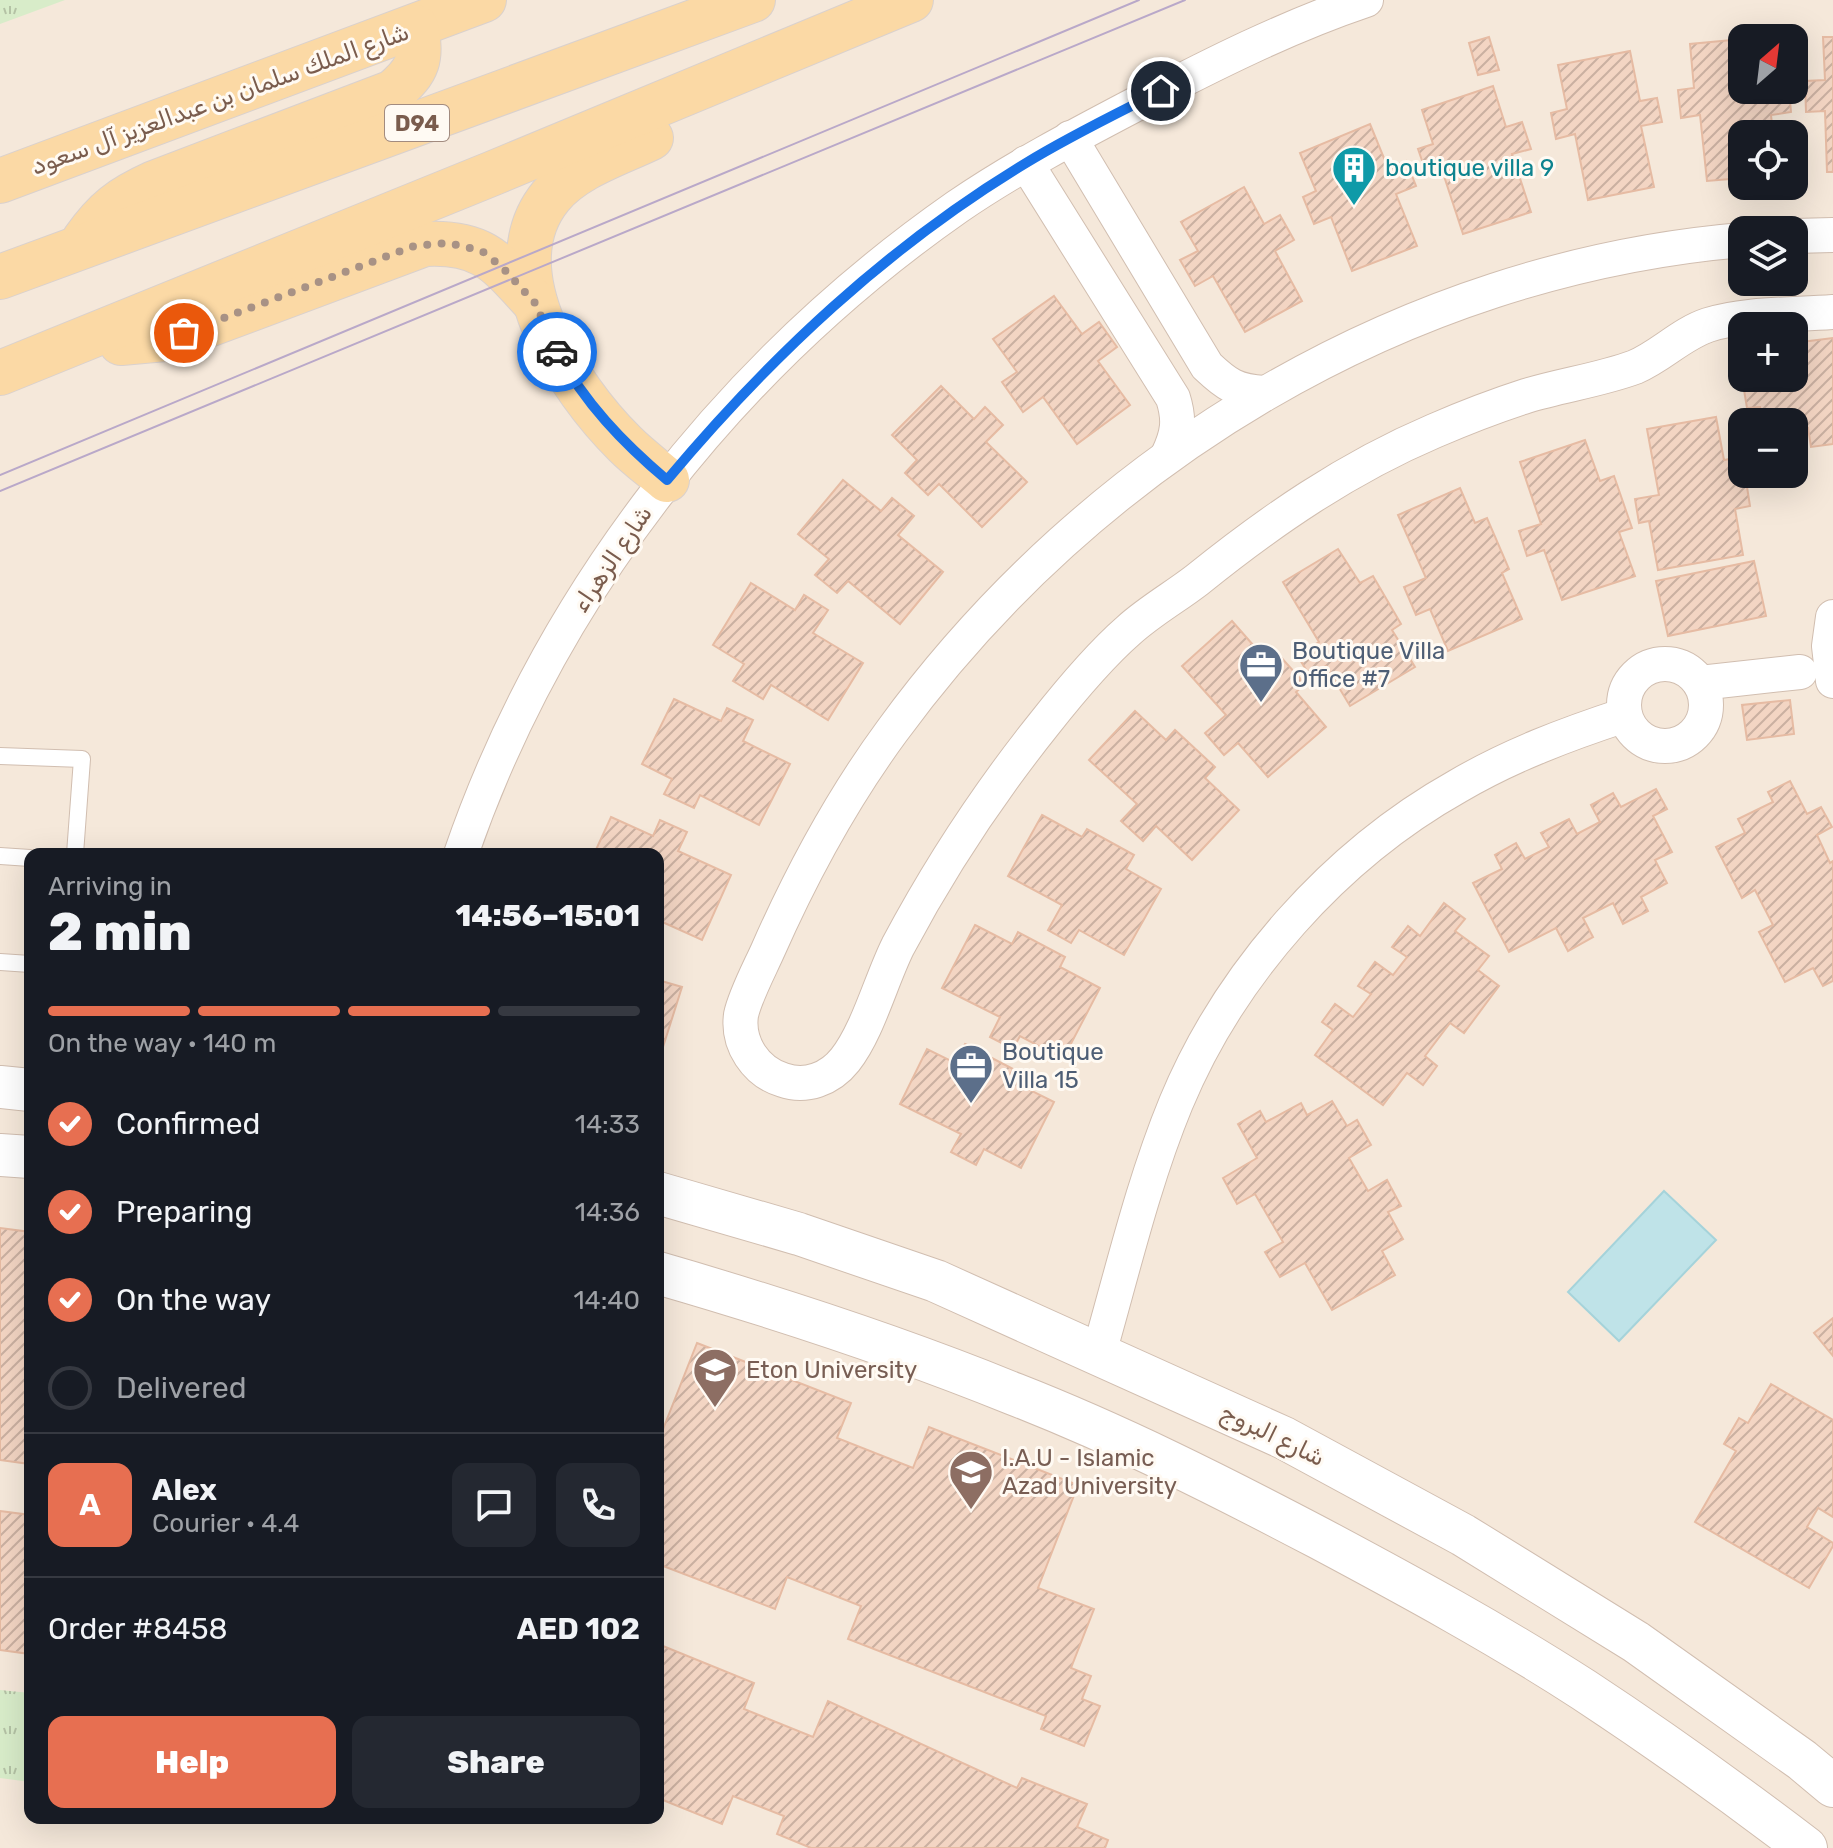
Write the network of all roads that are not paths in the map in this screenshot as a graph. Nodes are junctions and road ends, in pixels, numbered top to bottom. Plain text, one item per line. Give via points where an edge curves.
1 (484, 0) edge
2 (753, 0) edge
3 (911, 0) edge
4 (1366, 0) edge
5 (416, 27) junction
6 (738, 71) junction
7 (1070, 138) junction
8 (1026, 163) junction
9 (0, 181) edge
10 (1833, 235) edge
11 (1808, 236) edge
12 (1728, 242) edge
13 (81, 246) junction
14 (0, 277) edge
15 (535, 303) junction
16 (1833, 312) edge
17 (86, 340) junction
18 (0, 373) edge
19 (1264, 393) junction
20 (1168, 455) junction
21 (667, 480) junction
22 (1833, 617) edge
23 (1800, 672) dead end
24 (1833, 681) edge
25 (1700, 683) junction
26 (1625, 715) junction
27 (0, 756) edge
28 (75, 848) edge
29 (463, 848) edge
30 (0, 856) edge
31 (24, 858) edge
32 (0, 962) edge
33 (24, 964) edge
34 (0, 1087) edge
35 (24, 1089) edge
36 (0, 1155) edge
37 (24, 1157) edge
38 (664, 1195) edge
39 (664, 1275) edge
40 (1099, 1353) junction
41 (1833, 1786) edge
42 (1806, 1848) edge

1 - 5 main road, شارع الملك سلمان بن عبدالعزيز آل سعود
2 - 13 main road, D94
3 - 6 main road
4 - 7 street, شارع الزهراء via 1208,66
5 - 9 main road, شارع الملك سلمان بن عبدالعزيز آل سعود
5 - 13 main road via 421,52 412,75 393,92 124,197 100,218
6 - 15 main road via 699,112 576,174 551,196 534,224 527,256
6 - 17 main road
7 - 8 street, شارع الزهراء
7 - 19 street via 1207,366 1243,392
8 - 20 street via 1173,398 1179,417
8 - 21 street, شارع الزهراء via 958,207 832,305 773,360
10 - 11 street
12 - 19 street via 1565,271 1487,294 1410,321
13 - 14 main road, D94
15 - 17 main road via 482,251 425,244 165,339 125,344
15 - 21 main road via 558,354 588,401 624,444
16 - 20 street via 1708,325 1637,366 1523,397 1432,432 1345,475 1256,533 1130,629 1061,702 999,781 943,865 841,1066 821,1080 797,1084 773,1078 754,1063 743,1041 741,1016 790,901 851,791 923,689 1006,595 1113,496
17 - 18 main road
19 - 20 street
21 - 29 street, شارع الزهراء via 618,546 535,685
22 - 24 street
23 - 25 street
25 - 26 street via 1677,665 1649,667 1628,687
25 - 26 street via 1707,710 1702,724 1682,743 1654,745 1631,729
26 - 40 street via 1567,734 1456,786 1357,857 1272,945 1235,994 1177,1101 1155,1158
27 - 28 lane via 82,759
30 - 31 lane
32 - 33 lane
34 - 35 street
36 - 37 street
38 - 40 street, شارع البروج via 936,1281
39 - 42 street via 905,1352 1017,1395 1236,1494 1447,1608 1582,1689
40 - 41 street, شارع البروج via 1284,1438 1463,1535 1636,1642

